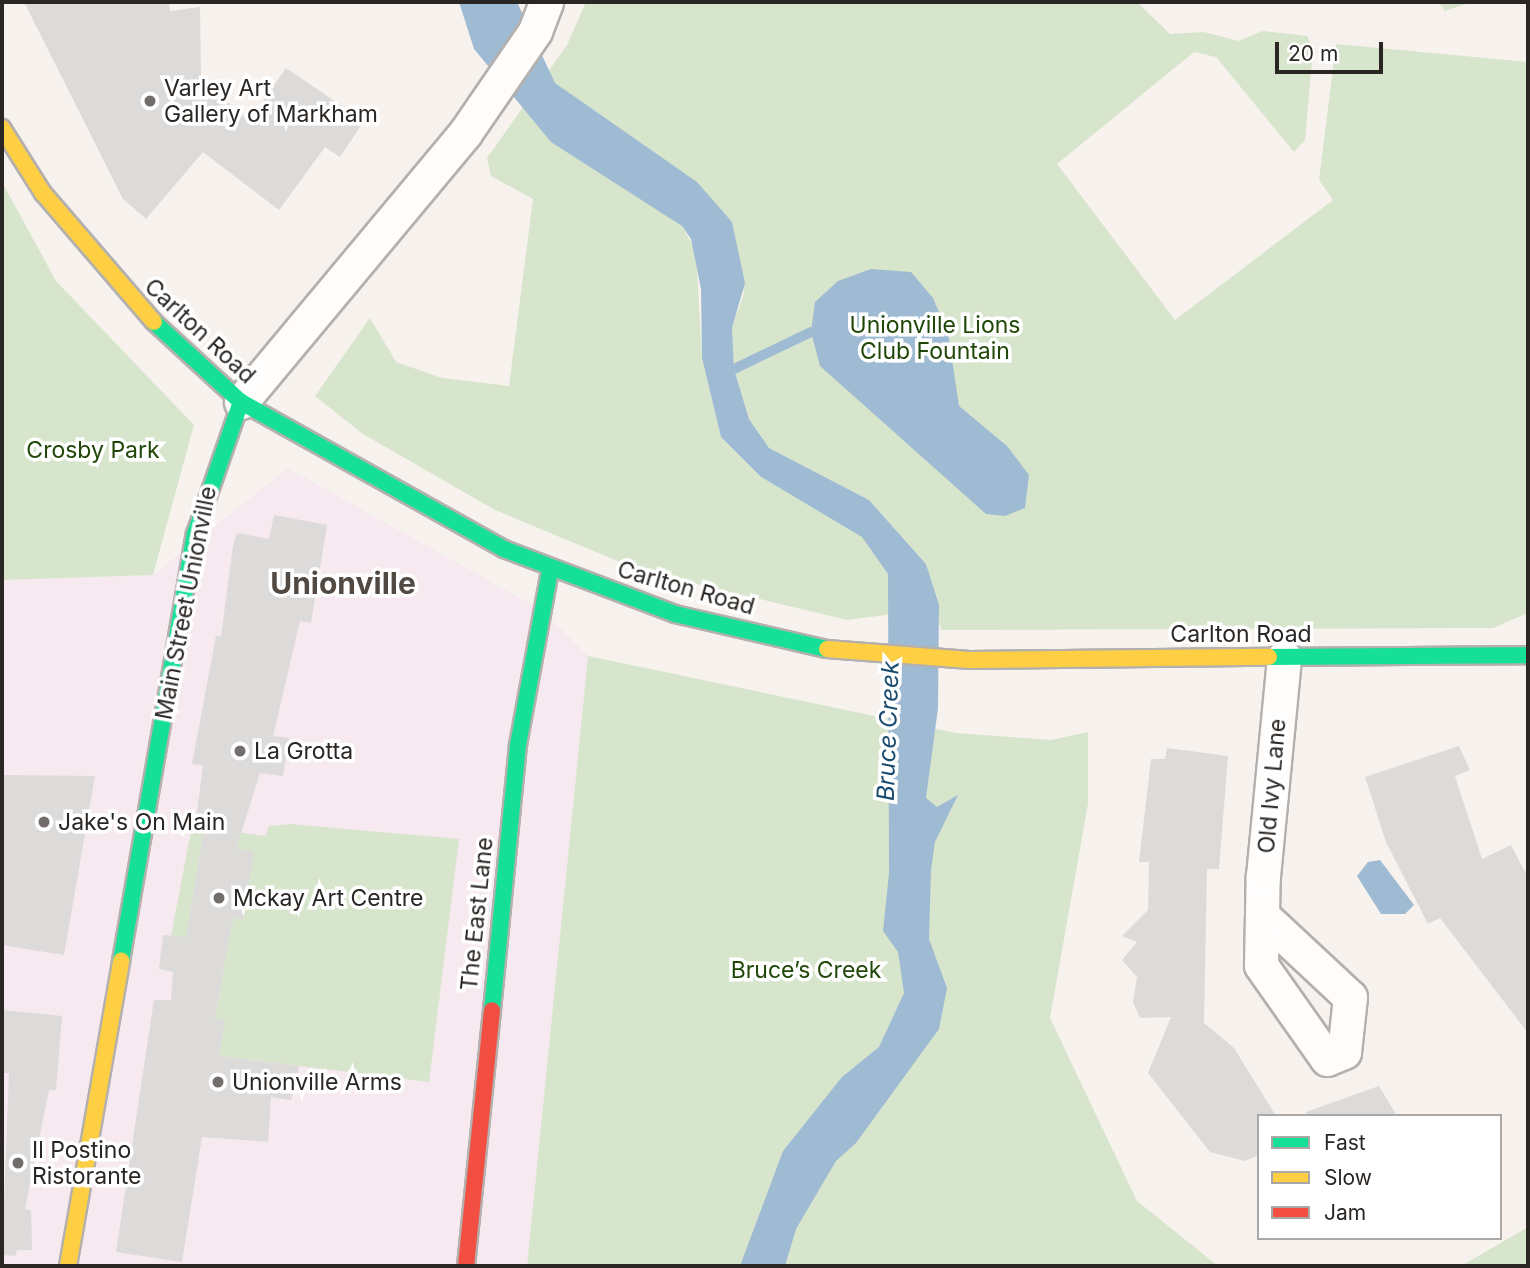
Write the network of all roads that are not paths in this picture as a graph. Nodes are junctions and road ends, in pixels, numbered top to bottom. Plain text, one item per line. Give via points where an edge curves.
1 (541, 16) edge
2 (2, 128) edge
3 (241, 402) junction
4 (550, 570) junction
5 (1528, 655) edge
6 (1284, 657) junction
7 (1262, 915) dead end
8 (68, 1266) edge
9 (466, 1266) edge

1 - 3 street, Main Street Unionville via 491,96
2 - 3 main road, Carlton Road via 43,192 132,301
3 - 4 main road, Carlton Road via 413,503
3 - 8 main road, Main Street Unionville via 195,534
4 - 6 main road, Carlton Road via 675,614 833,650 970,660
4 - 9 main road, The East Lane via 518,745
5 - 6 main road, Carlton Road
6 - 7 street, Old Ivy Lane

